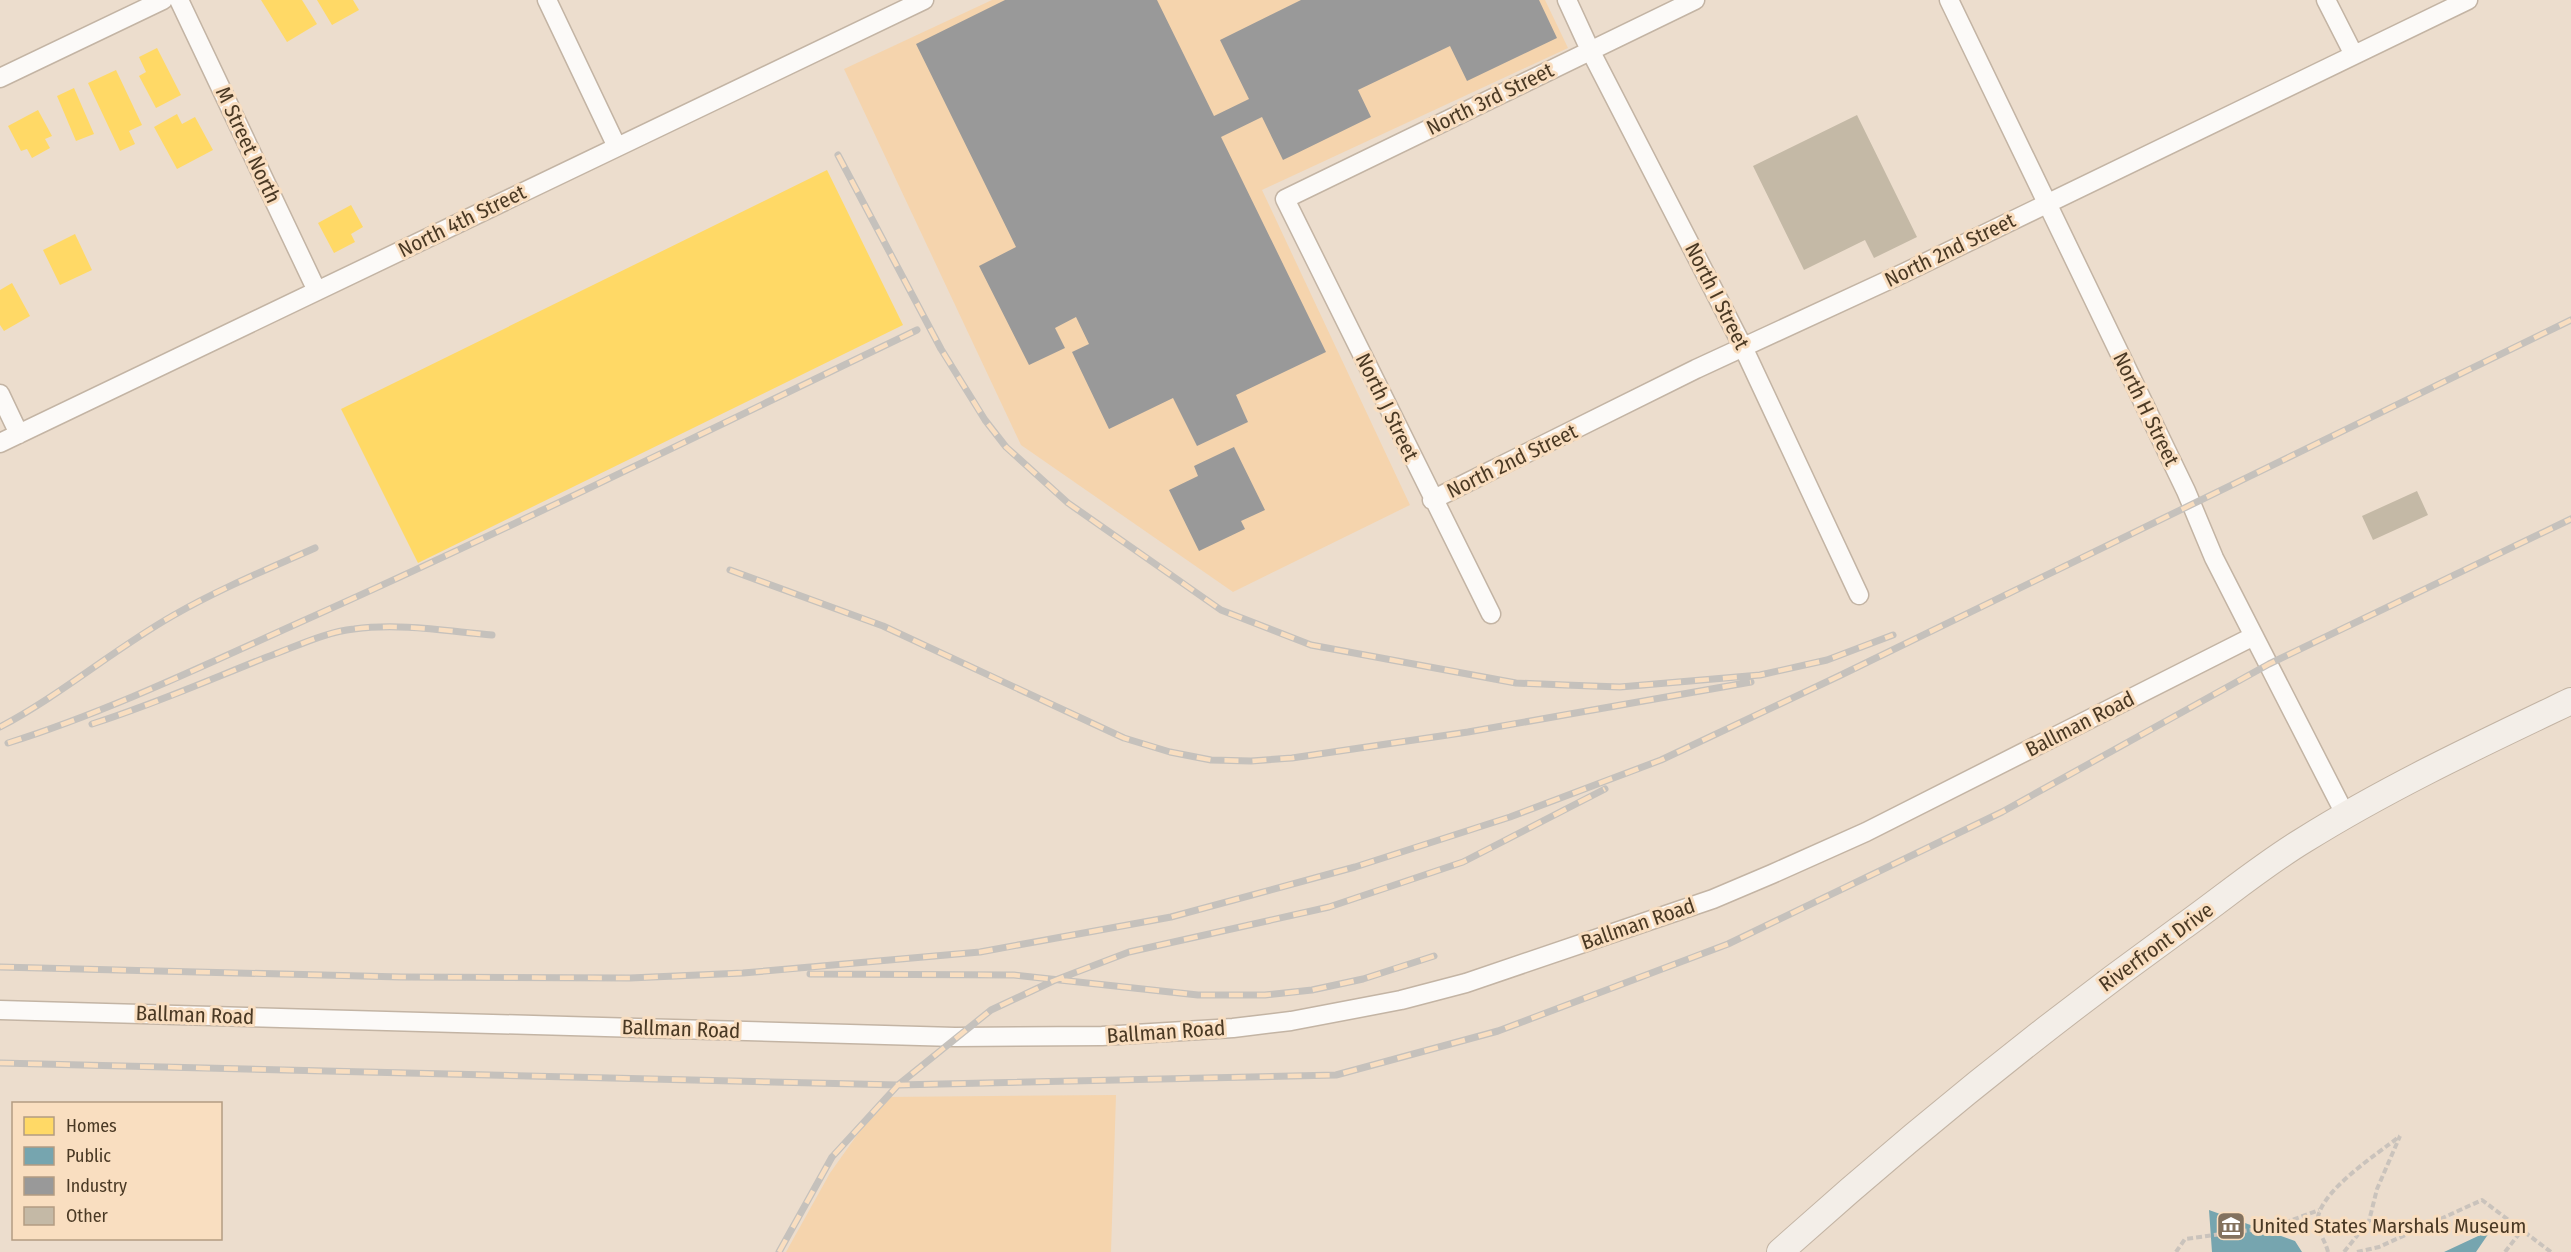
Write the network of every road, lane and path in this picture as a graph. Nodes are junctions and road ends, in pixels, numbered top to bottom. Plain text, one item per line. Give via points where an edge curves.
1 (163, 0) edge
2 (179, 0) edge
3 (547, 0) edge
4 (1567, 0) edge
5 (1695, 0) edge
6 (1949, 0) edge
7 (2326, 0) edge
8 (2468, 0) edge
9 (918, 1) edge
10 (1590, 50) junction
11 (2354, 56) junction
12 (0, 78) edge
13 (617, 147) junction
14 (1286, 199) joint
15 (2047, 203) junction
16 (317, 291) junction
17 (1743, 347) junction
18 (0, 394) edge
19 (19, 434) junction
20 (0, 443) edge
21 (1432, 500) junction
22 (1859, 595) dead end
23 (1491, 614) dead end
24 (2254, 636) junction
25 (2571, 701) edge
26 (2346, 816) junction
27 (0, 1010) edge
28 (2320, 1210) junction
29 (2522, 1230) junction
30 (1780, 1252) edge
31 (2176, 1252) edge
32 (2328, 1252) edge
33 (2344, 1252) edge
34 (2357, 1252) edge
35 (2505, 1252) edge
36 (2551, 1252) edge

1 - 12 street
2 - 16 street, M Street North
3 - 13 street
4 - 10 street, North I Street
5 - 10 street, North 3rd Street
6 - 15 street, North H Street
7 - 11 street
8 - 11 street, North 2nd Street
9 - 13 street, North 4th Street
10 - 14 street, North 3rd Street
10 - 17 street, North I Street
11 - 15 street, North 2nd Street
13 - 16 street, North 4th Street
14 - 21 street, North J Street
15 - 17 street, North 2nd Street
15 - 24 street, North H Street
16 - 19 street, North 4th Street
17 - 21 street, North 2nd Street
17 - 22 street, North I Street
18 - 19 street
19 - 20 street, North 4th Street
21 - 23 street, North J Street
24 - 26 street, North H Street
24 - 27 street, Ballman Road via 1866,832 1713,899 1466,982 1401,1000 1291,1021 1180,1033 955,1036
25 - 26 street, Riverfront Drive via 2424,772
26 - 30 street, Riverfront Drive via 2293,848 2141,957 2000,1065 1875,1167
28 - 31 path via 2273,1227 2185,1239
28 - 32 path via 2317,1224
28 - 33 path via 2336,1186 2400,1136 2377,1189 2369,1221
29 - 34 path via 2482,1200 2379,1247
29 - 35 path
29 - 36 path

